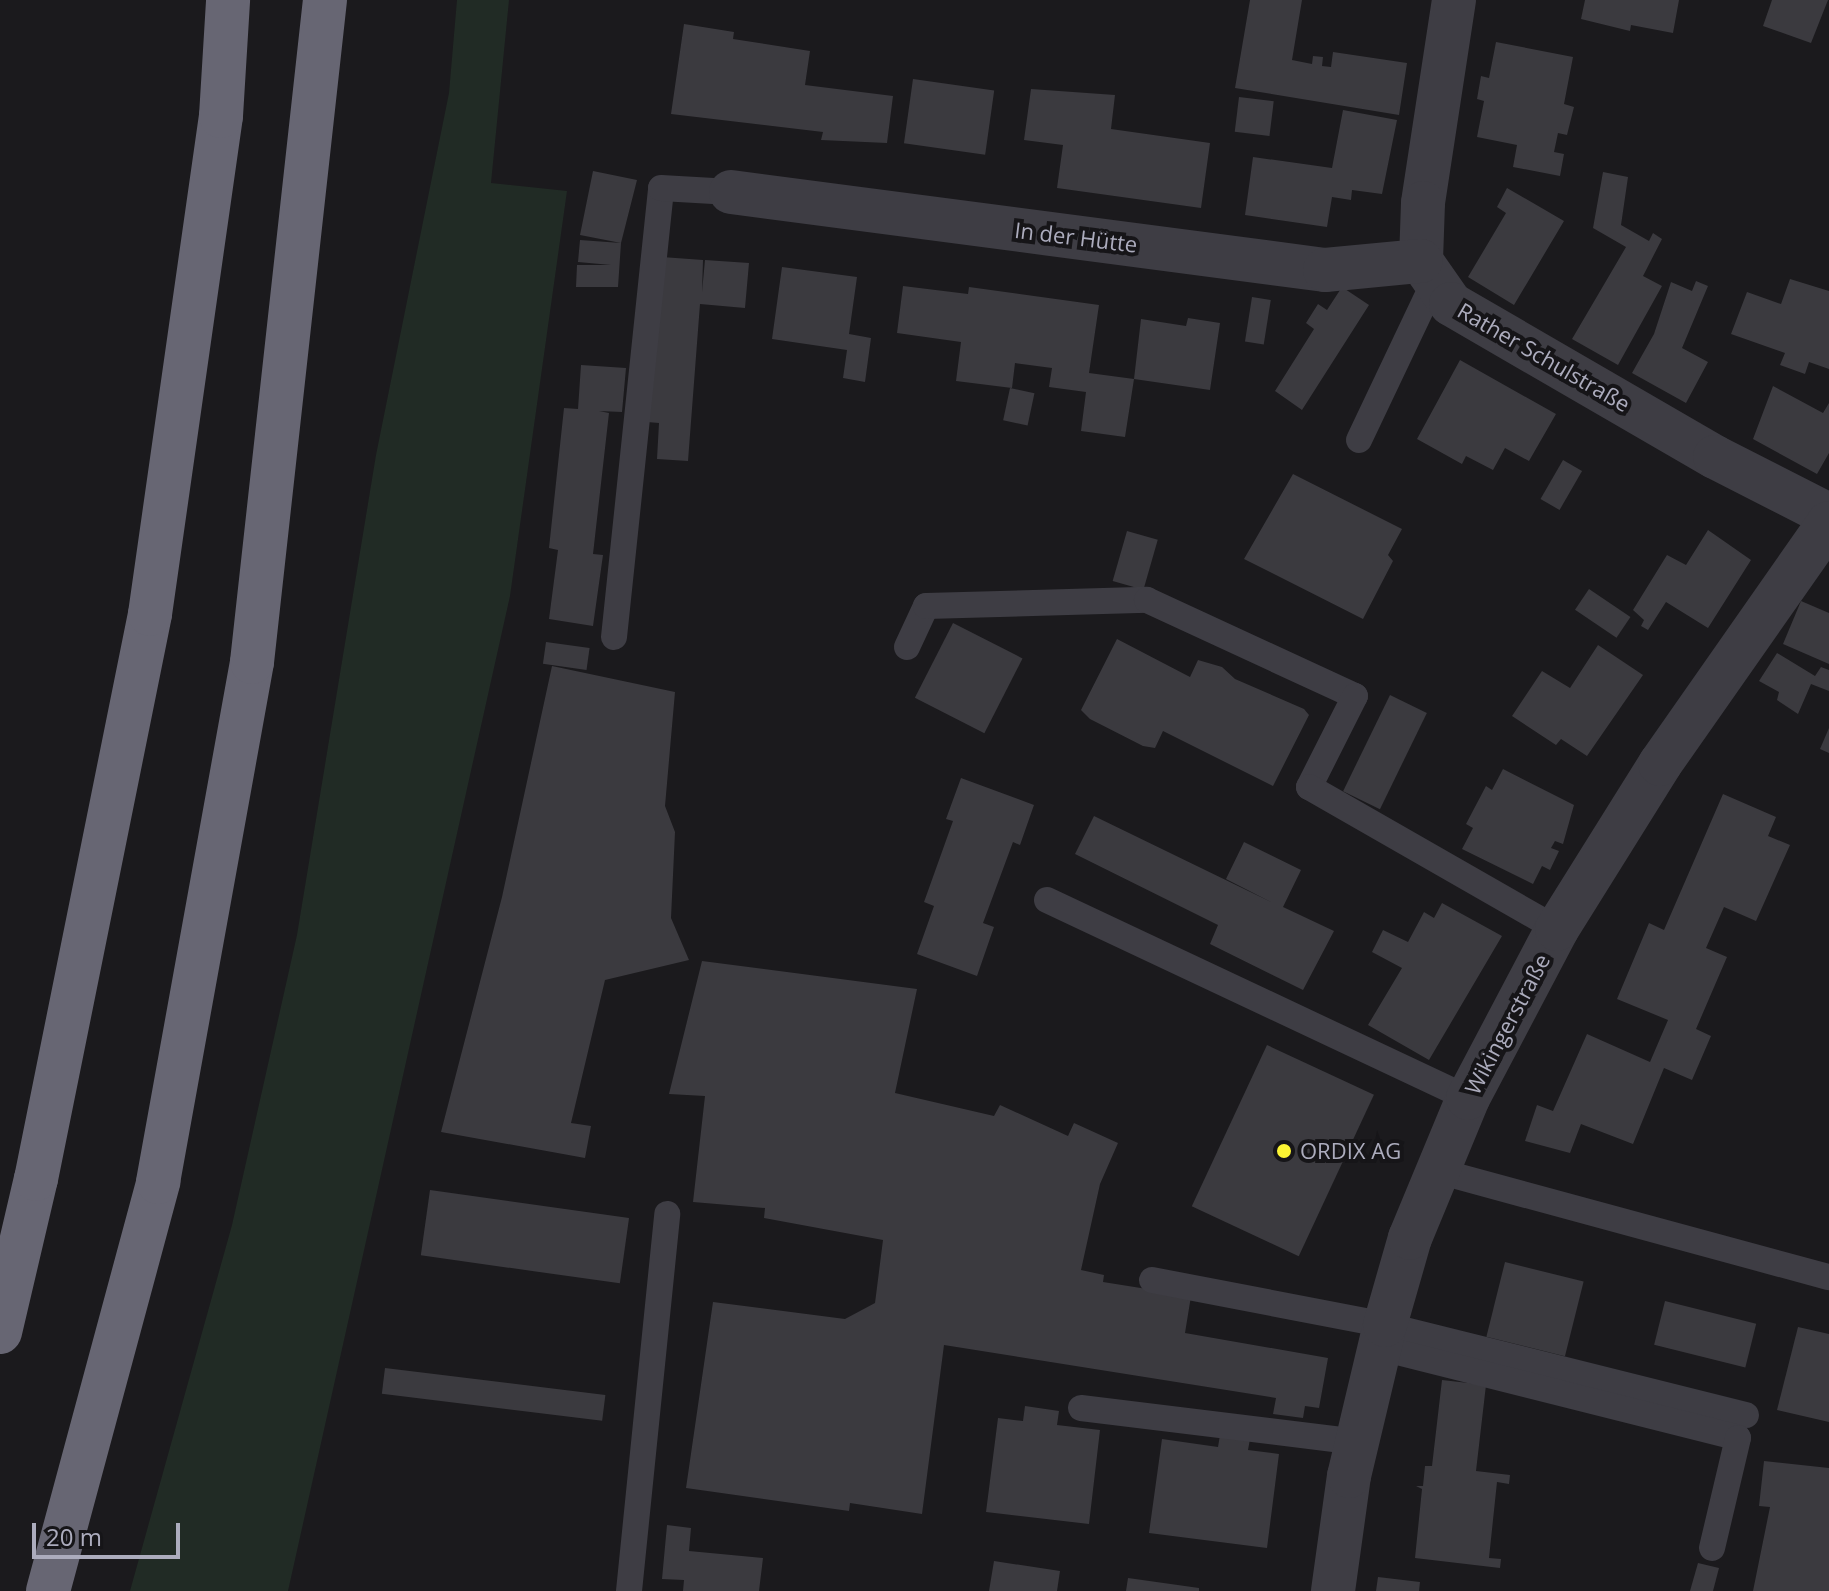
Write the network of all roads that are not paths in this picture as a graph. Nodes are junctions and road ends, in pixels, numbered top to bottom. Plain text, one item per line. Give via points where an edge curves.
1 (228, 0) edge
2 (325, 0) edge
3 (1454, 0) edge
4 (731, 192) joint
5 (1428, 270) junction
6 (1359, 440) dead end
7 (1829, 515) edge
8 (1829, 523) edge
9 (614, 637) dead end
10 (907, 647) dead end
11 (1047, 900) dead end
12 (1557, 929) junction
13 (1468, 1098) junction
14 (1438, 1171) junction
15 (667, 1214) dead end
16 (1829, 1277) edge
17 (1152, 1280) dead end
18 (0, 1332) edge
19 (1383, 1337) junction
20 (1081, 1408) dead end
21 (1746, 1415) dead end
22 (1358, 1442) junction
23 (1712, 1548) dead end
24 (48, 1591) edge
25 (629, 1591) edge
26 (1333, 1591) edge

1 - 18 highway via 221,116 150,614
2 - 24 highway via 252,662 158,1182
3 - 5 street via 1423,203
4 - 5 street, In der Hütte via 1325,270
4 - 9 lane via 661,188
5 - 6 lane
5 - 7 street, Rather Schulstraße via 1451,304 1715,457
8 - 12 street, Wikingerstraße via 1660,764
10 - 12 lane via 926,606 1147,600 1355,696 1309,787
11 - 13 lane
12 - 13 street, Wikingerstraße
13 - 14 street, Wikingerstraße
14 - 16 lane
14 - 19 street, Wikingerstraße via 1410,1238
15 - 25 lane
17 - 19 lane
19 - 21 lane
19 - 22 street, Wikingerstraße
19 - 23 lane via 1738,1438
20 - 22 lane
22 - 26 street, Wikingerstraße

